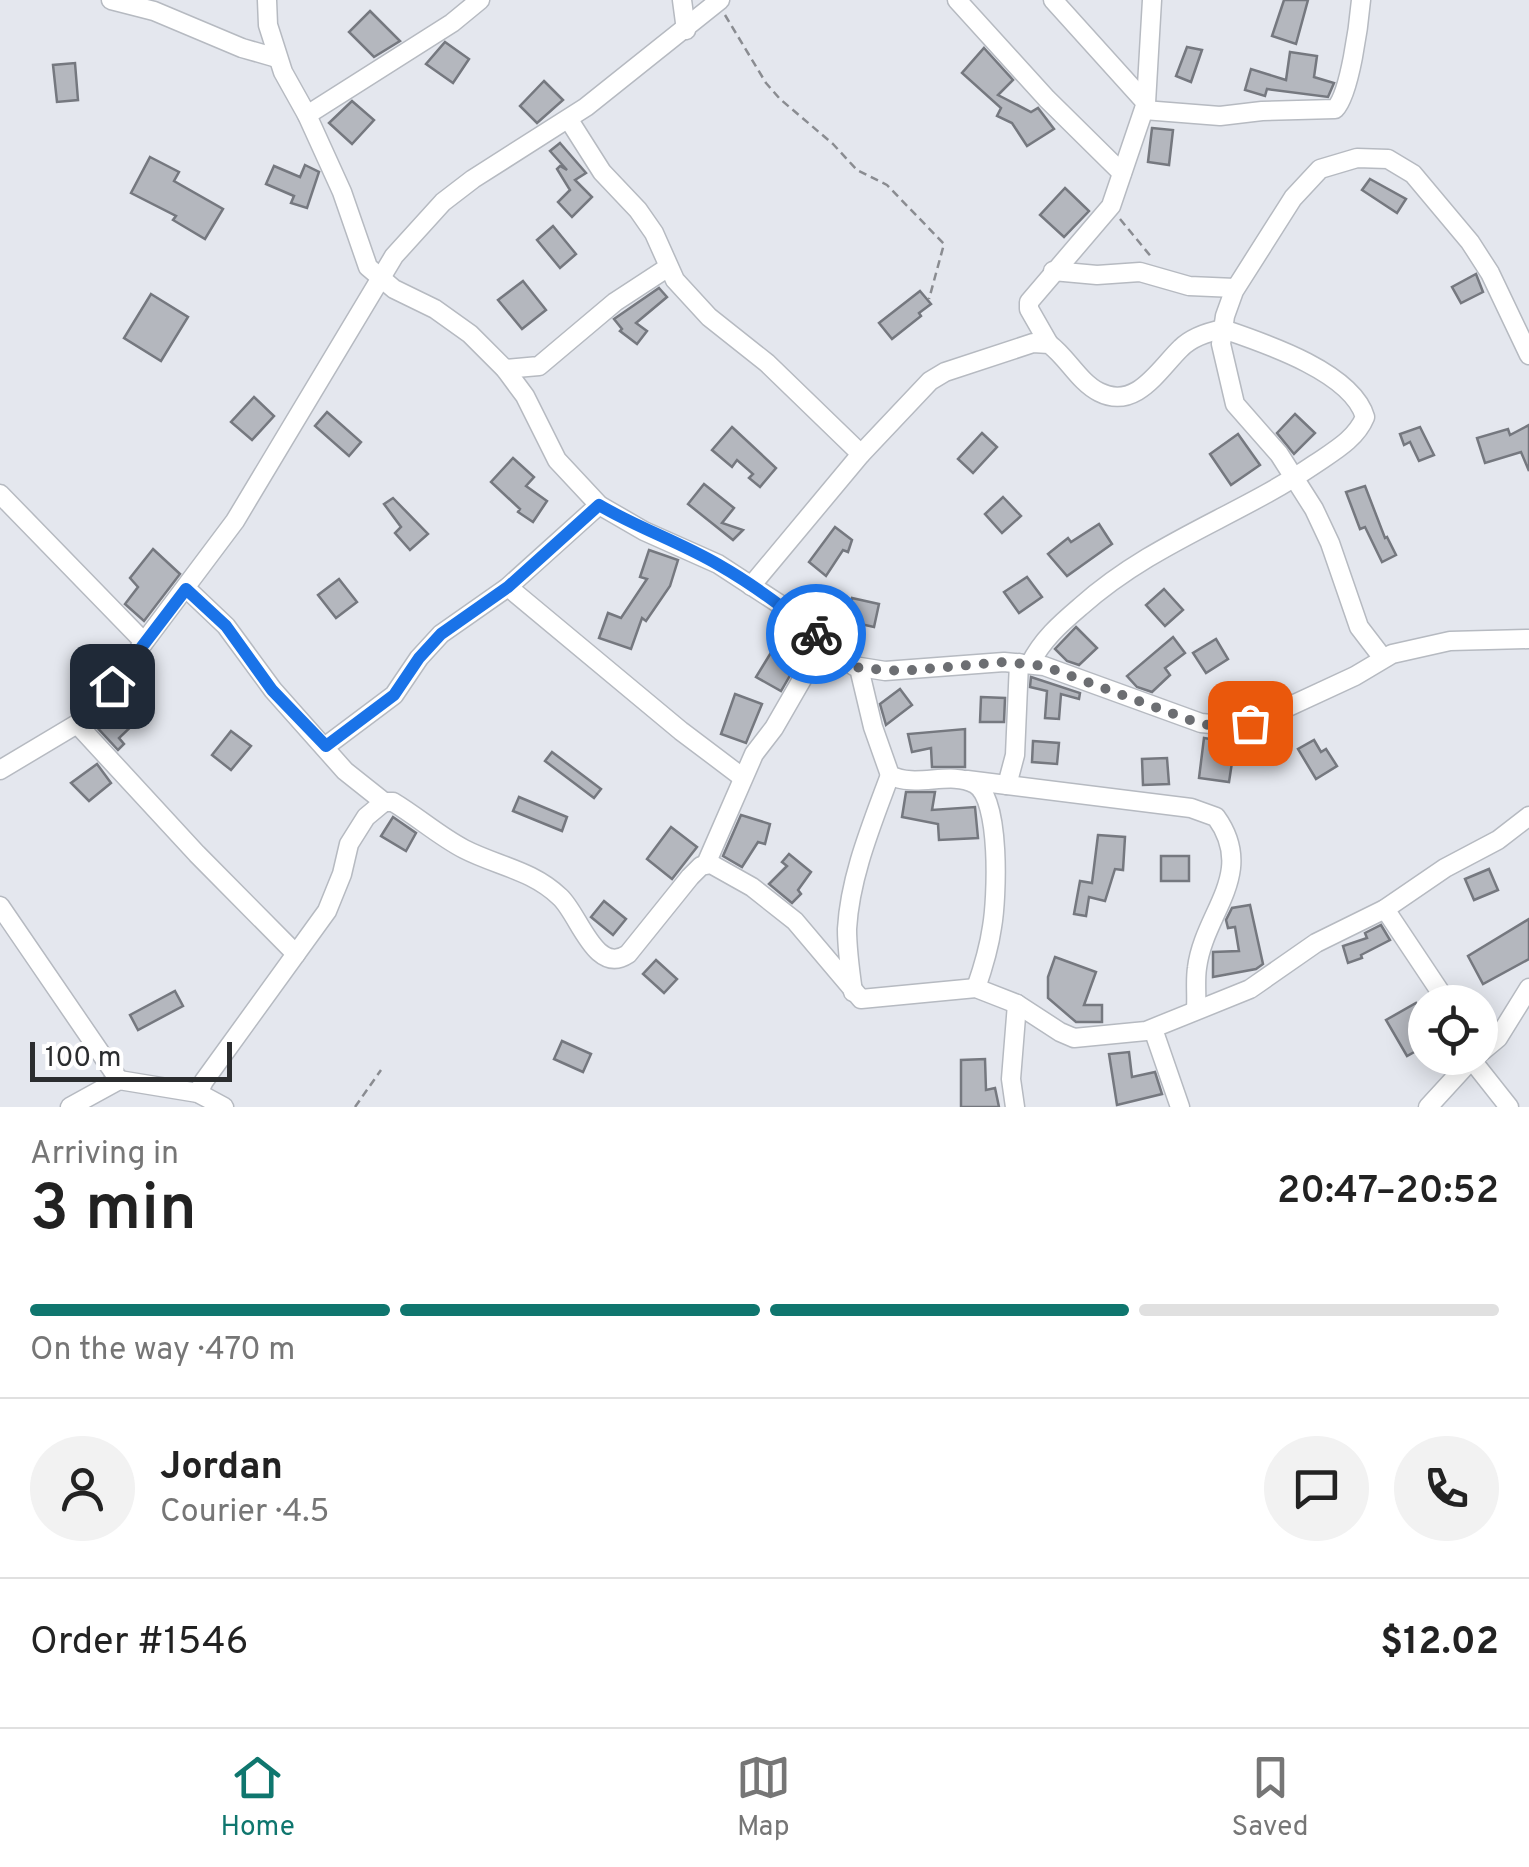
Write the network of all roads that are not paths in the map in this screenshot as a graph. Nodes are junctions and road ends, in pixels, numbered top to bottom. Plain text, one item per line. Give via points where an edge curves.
1 (111, 0) edge
2 (267, 0) edge
3 (480, 0) edge
4 (682, 0) edge
5 (956, 0) edge
6 (1053, 0) edge
7 (1138, 0) edge
8 (1152, 0) edge
9 (1361, 0) edge
10 (718, 2) edge
11 (1150, 20) junction
12 (686, 30) junction
13 (277, 58) junction
14 (1145, 106) junction
15 (307, 115) junction
16 (569, 120) junction
17 (1122, 173) junction
18 (667, 268) junction
19 (1053, 271) junction
20 (380, 279) junction
21 (1235, 288) junction
22 (1223, 329) junction
23 (1049, 344) junction
24 (1529, 355) edge
25 (540, 366) junction
26 (504, 368) junction
27 (525, 396) junction
28 (861, 454) junction
29 (1294, 478) junction
30 (0, 494) edge
31 (599, 505) junction
32 (751, 586) junction
33 (508, 587) junction
34 (186, 589) junction
35 (1529, 639) edge
36 (144, 642) junction
37 (830, 646) junction
38 (1382, 657) junction
39 (1024, 664) junction
40 (859, 668) junction
41 (77, 724) junction
42 (326, 746) junction
43 (0, 770) edge
44 (890, 776) junction
45 (742, 777) junction
46 (967, 780) junction
47 (1006, 786) junction
48 (384, 802) junction
49 (1529, 816) edge
50 (706, 864) junction
51 (0, 906) edge
52 (1386, 909) junction
53 (296, 954) junction
54 (1436, 985) edge
55 (976, 988) junction
56 (1529, 988) edge
57 (853, 992) junction
58 (1016, 1004) junction
59 (1196, 1008) junction
60 (1153, 1029) junction
61 (1498, 1038) edge
62 (1458, 1075) edge
63 (1489, 1075) edge
64 (119, 1080) junction
65 (198, 1093) junction
66 (70, 1107) edge
67 (224, 1107) edge
68 (1015, 1107) edge
69 (1180, 1107) edge
70 (1428, 1107) edge
71 (1509, 1107) edge

1 - 13 street
2 - 13 street
3 - 15 street
4 - 12 street
5 - 17 street
6 - 14 street
7 - 11 street
8 - 11 street
9 - 14 street via 1345,90 1334,109 1220,116
10 - 12 street
11 - 14 street
12 - 16 street
13 - 15 street
14 - 17 street
15 - 20 street via 368,266
16 - 18 street via 654,233
16 - 20 street via 456,190
17 - 19 street via 1111,206
18 - 25 street via 614,302
18 - 28 street via 710,317
19 - 21 street via 1140,272 1188,286
19 - 23 street via 1028,306
20 - 26 street via 470,334
20 - 34 street via 236,521
21 - 22 street
21 - 24 street via 1292,198 1320,169 1357,158 1388,160 1413,174 1470,242
22 - 23 street via 1187,344 1147,385 1119,396 1088,384
22 - 29 street via 1235,404
22 - 29 street via 1331,376 1362,408 1365,417 1353,436
23 - 28 street via 945,372
25 - 26 street
25 - 27 street
26 - 27 street
27 - 31 street via 556,460
28 - 32 street
29 - 38 street via 1330,543 1359,628
29 - 39 street via 1132,564
30 - 36 street
31 - 32 street
31 - 33 street
32 - 37 street
33 - 42 street via 441,634 394,695
33 - 45 street
34 - 36 street
34 - 42 street via 226,626 272,690
35 - 38 street via 1450,641
36 - 41 street
37 - 40 street
37 - 45 street
38 - 39 street via 1258,721 1232,726 1201,724 1068,673
39 - 40 street
39 - 47 street
40 - 44 street
41 - 43 street
41 - 53 street
42 - 48 street
44 - 46 street
44 - 57 street via 849,911
45 - 50 street
46 - 47 street
46 - 55 street via 988,798 996,882
47 - 59 street via 1191,808 1216,817 1233,868 1197,968
48 - 50 street via 464,849 546,884 574,912 590,943 612,959 628,954
48 - 53 street via 349,844 334,898
49 - 52 street
50 - 57 street via 730,872 788,914
51 - 64 street
52 - 54 street
52 - 59 street via 1316,943 1250,989
53 - 65 street
55 - 57 street via 865,1000
55 - 58 street
56 - 61 street
58 - 60 street via 1074,1038
58 - 68 street
59 - 60 street
60 - 69 street
62 - 70 street
63 - 71 street
64 - 65 street
64 - 66 street
65 - 67 street

